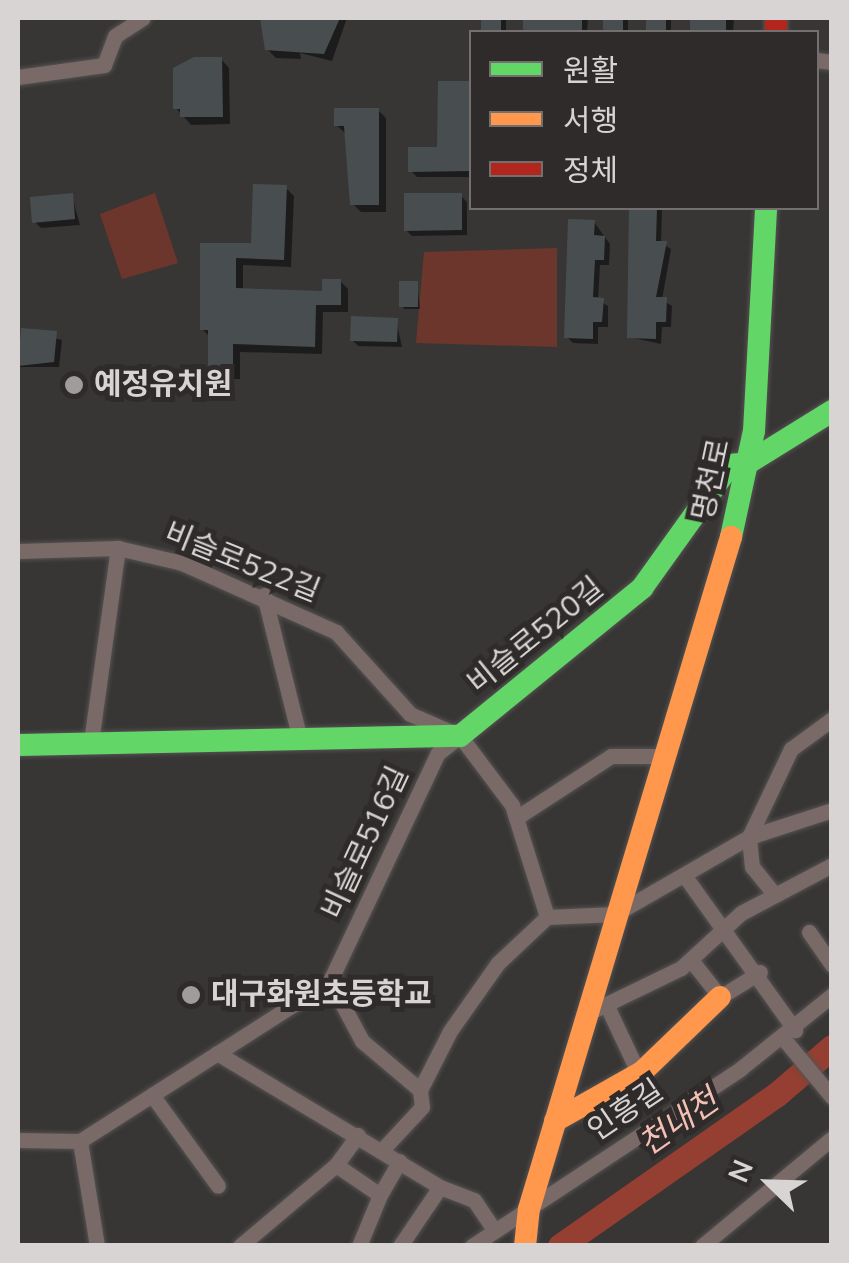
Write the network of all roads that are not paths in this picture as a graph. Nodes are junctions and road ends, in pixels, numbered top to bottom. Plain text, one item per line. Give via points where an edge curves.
1 (142, 18) edge
2 (18, 77) edge
3 (766, 210) edge
4 (832, 411) edge
5 (748, 463) junction
6 (118, 548) junction
7 (18, 552) edge
8 (264, 595) junction
9 (832, 719) edge
10 (460, 736) junction
11 (300, 739) junction
12 (90, 742) junction
13 (18, 745) edge
14 (664, 756) junction
15 (832, 810) edge
16 (516, 818) junction
17 (749, 837) junction
18 (832, 865) edge
19 (684, 875) junction
20 (774, 895) junction
21 (615, 914) junction
22 (547, 917) junction
23 (729, 930) junction
24 (810, 932) dead end
25 (691, 960) junction
26 (832, 965) edge
27 (760, 972) junction
28 (330, 981) junction
29 (832, 995) edge
30 (720, 998) junction
31 (596, 1009) junction
32 (789, 1034) junction
33 (217, 1053) junction
34 (639, 1074) junction
35 (420, 1090) junction
36 (152, 1095) junction
37 (832, 1097) edge
38 (556, 1122) junction
39 (358, 1135) junction
40 (832, 1138) edge
41 (18, 1140) edge
42 (80, 1140) junction
43 (381, 1151) junction
44 (400, 1161) junction
45 (336, 1164) junction
46 (218, 1186) dead end
47 (440, 1186) junction
48 (380, 1196) junction
49 (526, 1228) edge
50 (494, 1230) junction
51 (360, 1245) edge
52 (97, 1246) edge
53 (240, 1246) edge
54 (400, 1246) edge
55 (472, 1246) edge
56 (702, 1246) edge

1 - 2 street via 115,36 104,65
3 - 5 street, 명천로
4 - 5 street, 비슬로520길
5 - 10 street, 비슬로520길 via 730,466 642,588
5 - 14 street, 명천로
6 - 7 street, 비슬로522길
6 - 8 street, 비슬로522길 via 182,563
6 - 12 street, 비슬로522길
8 - 10 street, 비슬로522길 via 336,632 410,714
8 - 11 street
9 - 17 street via 791,750
10 - 11 street, 비슬로520길
10 - 16 street
10 - 28 street, 비슬로516길 via 438,753
11 - 12 street, 비슬로520길
12 - 13 street, 비슬로520길
14 - 16 street via 611,756
14 - 21 street, 명천로
15 - 17 street
16 - 22 street
17 - 19 street
17 - 20 street via 752,867
18 - 20 street
19 - 21 street
19 - 23 street
20 - 23 street via 741,913
21 - 22 street
21 - 31 street, 명천로
22 - 35 street via 498,964 450,1031
23 - 25 street
23 - 27 street
24 - 26 street
25 - 30 street
25 - 31 street
27 - 30 street
27 - 32 street
28 - 33 street
28 - 35 street via 362,1041
29 - 32 street, 인흥길
30 - 34 street
31 - 34 street
31 - 38 street, 명천로
32 - 37 street
32 - 49 street, 인흥길
33 - 36 street
33 - 39 street
34 - 38 street
35 - 43 street via 422,1107
36 - 42 street
36 - 46 street
38 - 49 street, 명천로
39 - 43 street
39 - 45 street
40 - 56 street
41 - 42 street
42 - 52 street
43 - 44 street
44 - 47 street
44 - 48 street
45 - 48 street
45 - 53 street
47 - 50 street via 474,1200
47 - 54 street
48 - 51 street
49 - 50 street, 인흥길
50 - 55 street, 인흥길

